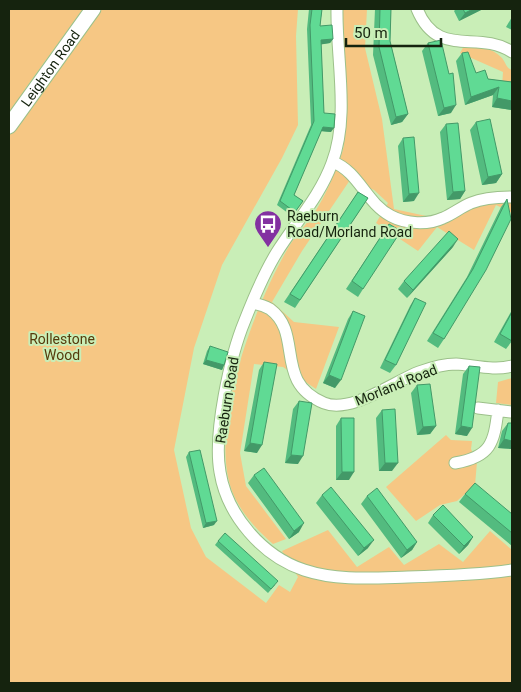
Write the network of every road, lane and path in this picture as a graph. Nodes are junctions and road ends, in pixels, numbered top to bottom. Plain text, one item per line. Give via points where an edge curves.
1 (93, 9) edge
2 (337, 9) edge
3 (417, 9) edge
4 (512, 52) edge
5 (9, 126) edge
6 (333, 162) junction
7 (512, 197) edge
8 (252, 303) junction
9 (512, 366) edge
10 (478, 408) dead end
11 (512, 409) edge
12 (498, 410) junction
13 (455, 463) dead end
14 (512, 570) edge

1 - 5 street, Leighton Road
2 - 6 street, Raeburn Road via 342,106
3 - 4 street via 437,36 487,43
6 - 7 street via 342,165 355,177 380,209 409,222 441,219 486,199
6 - 8 street, Raeburn Road via 319,192 277,253
8 - 9 street, Morland Road via 270,309 280,320 298,384 316,399 333,406 359,401 436,366
8 - 14 street, Raeburn Road via 233,359 218,455 227,495 247,530 284,562 321,575 394,578
10 - 12 street
11 - 12 street
12 - 13 street via 494,440 490,446 465,462

